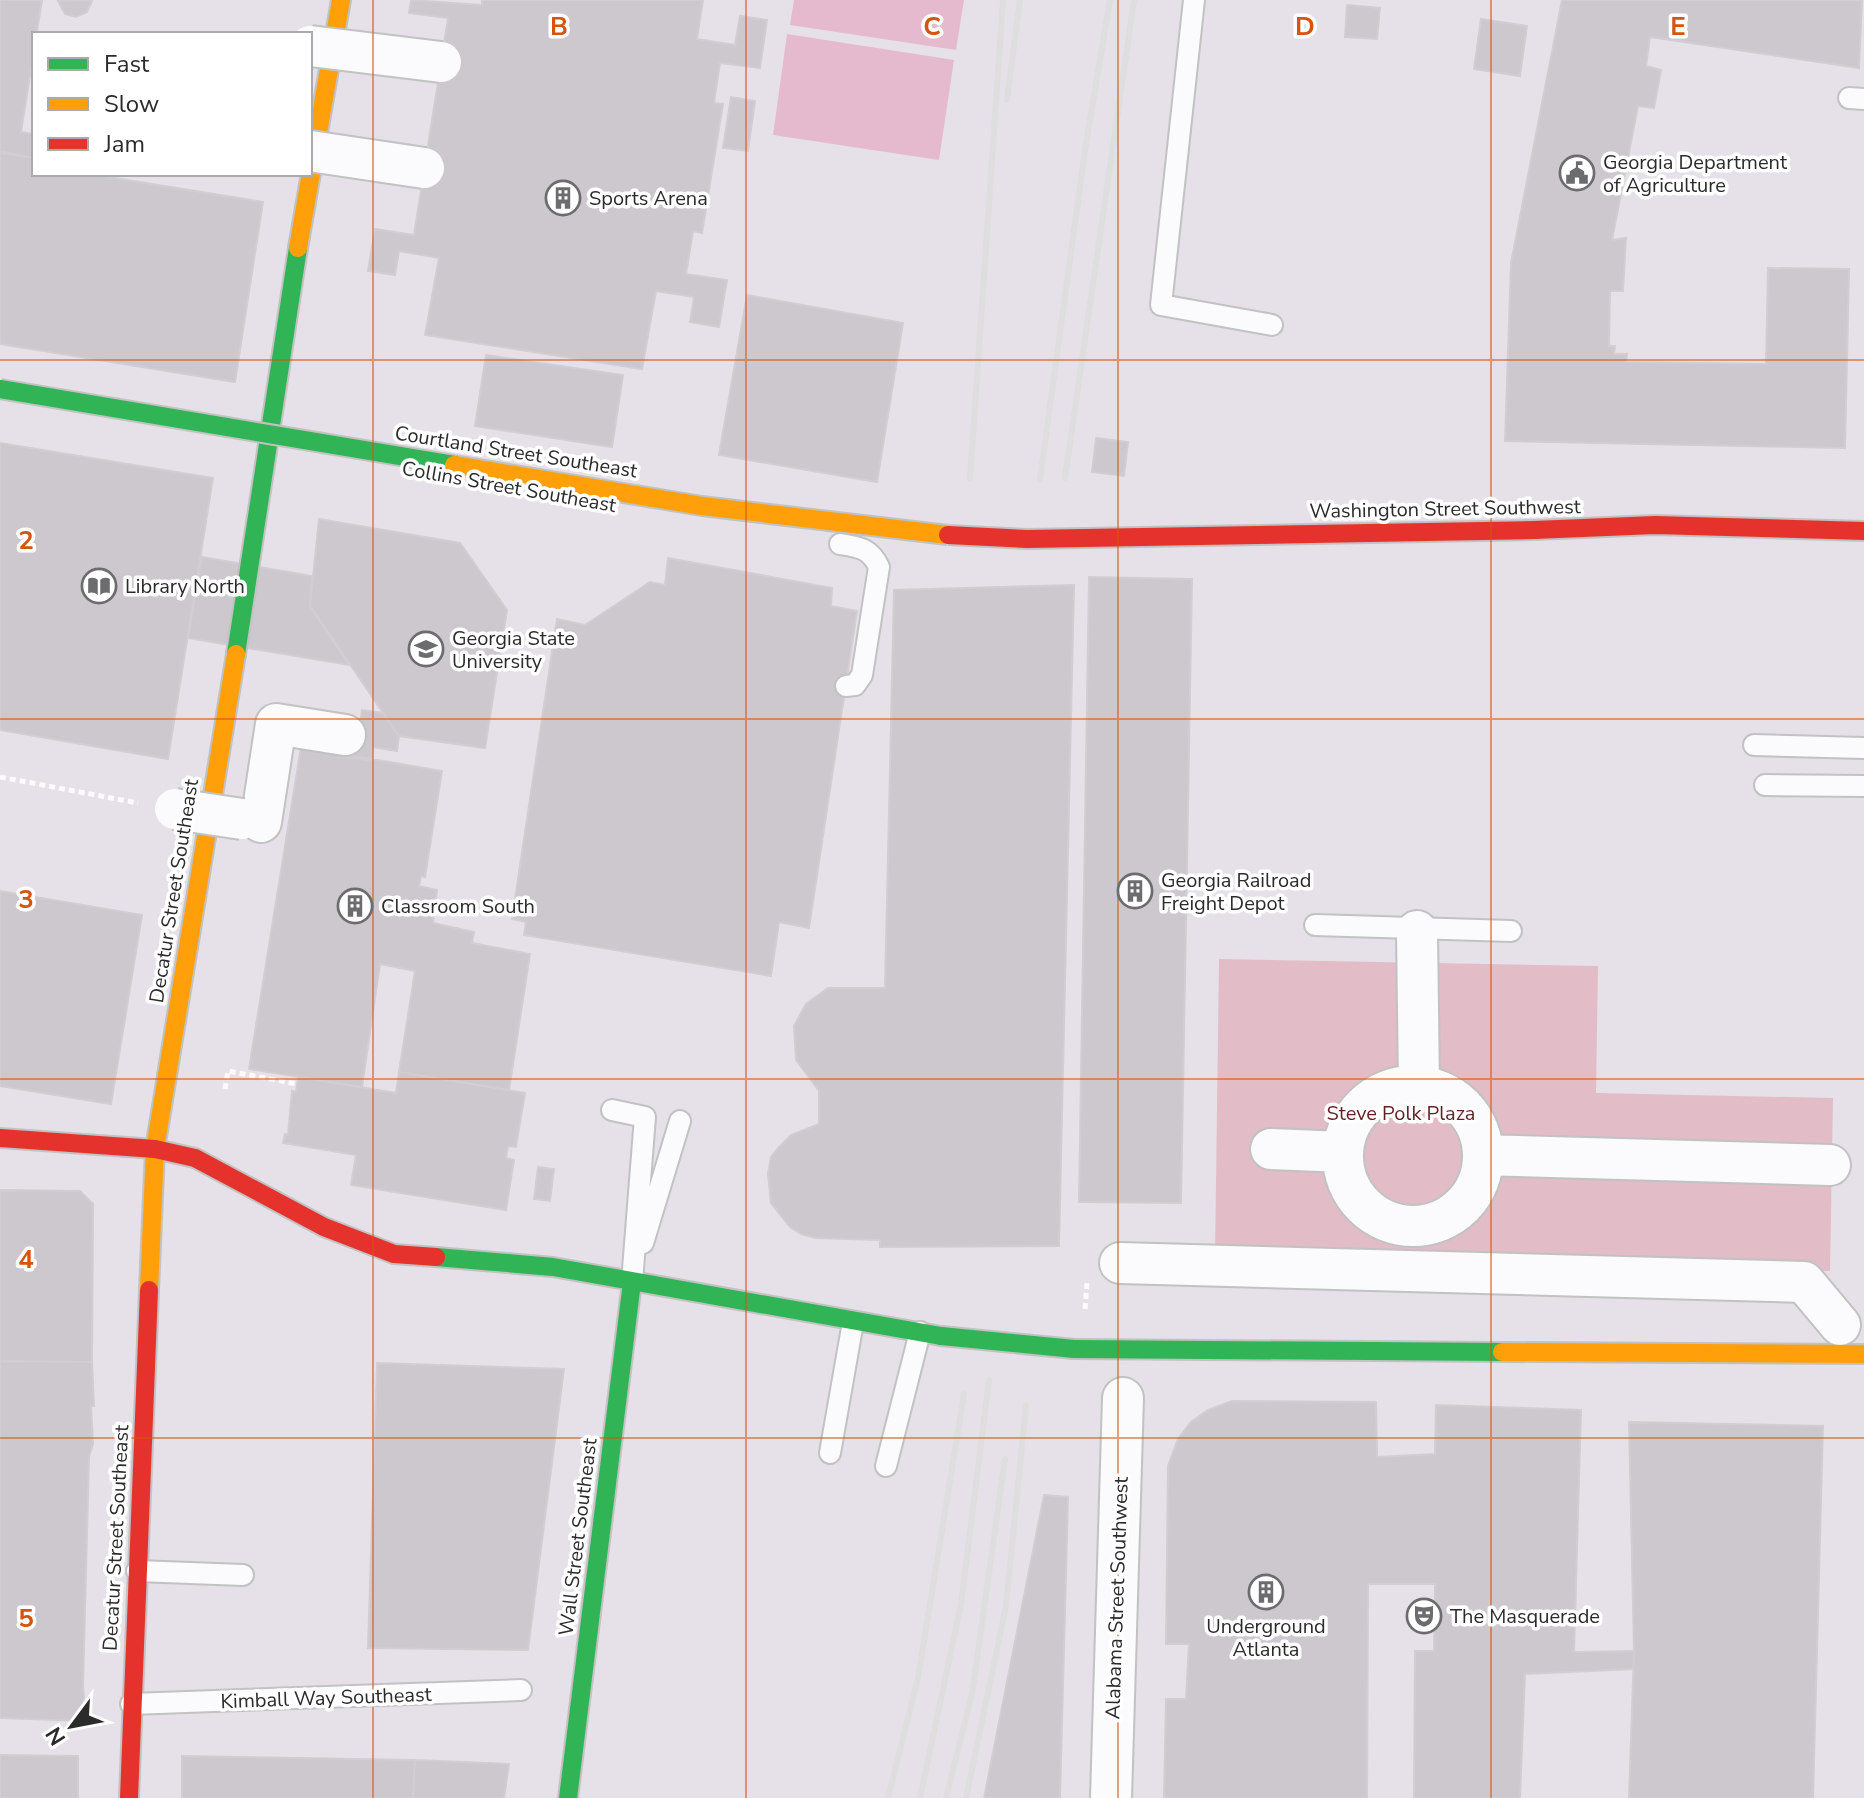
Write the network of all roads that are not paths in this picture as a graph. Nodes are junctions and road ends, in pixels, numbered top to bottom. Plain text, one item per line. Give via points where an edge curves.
1 (341, 0) edge
2 (1194, 0) edge
3 (312, 46) edge
4 (441, 62) dead end
5 (312, 151) edge
6 (312, 166) edge
7 (424, 168) dead end
8 (310, 176) edge
9 (1272, 325) dead end
10 (0, 389) edge
11 (0, 400) edge
12 (269, 446) junction
13 (1864, 531) edge
14 (1027, 539) joint
15 (846, 686) dead end
16 (345, 735) dead end
17 (1754, 745) dead end
18 (1864, 748) edge
19 (1765, 785) dead end
20 (1864, 786) edge
21 (175, 809) road end
22 (1315, 925) dead end
23 (1417, 931) junction
24 (1511, 931) dead end
25 (1419, 1086) junction
26 (612, 1110) dead end
27 (680, 1121) dead end
28 (0, 1138) edge
29 (155, 1149) junction
30 (1271, 1149) dead end
31 (1343, 1152) junction
32 (1483, 1155) junction
33 (1830, 1165) dead end
34 (1406, 1226) junction
35 (1120, 1263) dead end
36 (1405, 1272) junction
37 (632, 1282) junction
38 (853, 1322) junction
39 (920, 1332) junction
40 (1852, 1339) edge
41 (1123, 1398) dead end
42 (830, 1453) dead end
43 (886, 1466) dead end
44 (137, 1571) junction
45 (243, 1575) dead end
46 (521, 1690) dead end
47 (131, 1704) junction
48 (129, 1798) edge
49 (568, 1798) edge
50 (1111, 1798) edge

1 - 6 main road, Decatur Street Southeast
2 - 9 lane via 1161,305
3 - 4 street, bridge
5 - 7 street, bridge
8 - 12 main road, Decatur Street Southeast
10 - 14 main road, Courtland Street Southeast, bridge via 702,506 908,533
11 - 12 lane, Collins Street Southeast
12 - 15 lane, Collins Street Southeast via 863,548 879,567 876,595 862,675 855,685
12 - 29 main road, Decatur Street Southeast
13 - 14 main road, Washington Street Southwest, bridge via 1655,525
16 - 21 street, bridge via 276,724 261,822
17 - 18 lane
19 - 20 lane
22 - 23 lane
23 - 24 lane
23 - 25 street
25 - 31 street via 1376,1096 1359,1111
25 - 32 street via 1460,1103 1474,1121
26 - 37 lane via 645,1117
27 - 37 lane
28 - 29 main road
29 - 37 main road via 195,1158 324,1227 394,1254 553,1267
29 - 44 main road, Decatur Street Southeast
30 - 31 street
31 - 34 street via 1346,1176 1357,1198 1374,1215
32 - 33 street
32 - 34 street via 1477,1187 1463,1207 1443,1220
34 - 36 street
35 - 36 street
36 - 40 street via 1804,1282
37 - 38 main road
37 - 49 main road, Wall Street Southeast
38 - 39 main road
38 - 42 lane
39 - 40 main road, bridge via 1074,1349
39 - 43 lane
41 - 50 street, Alabama Street Southwest
44 - 45 lane
44 - 47 main road, Decatur Street Southeast
46 - 47 lane, Kimball Way Southeast
47 - 48 main road, Decatur Street Southeast

